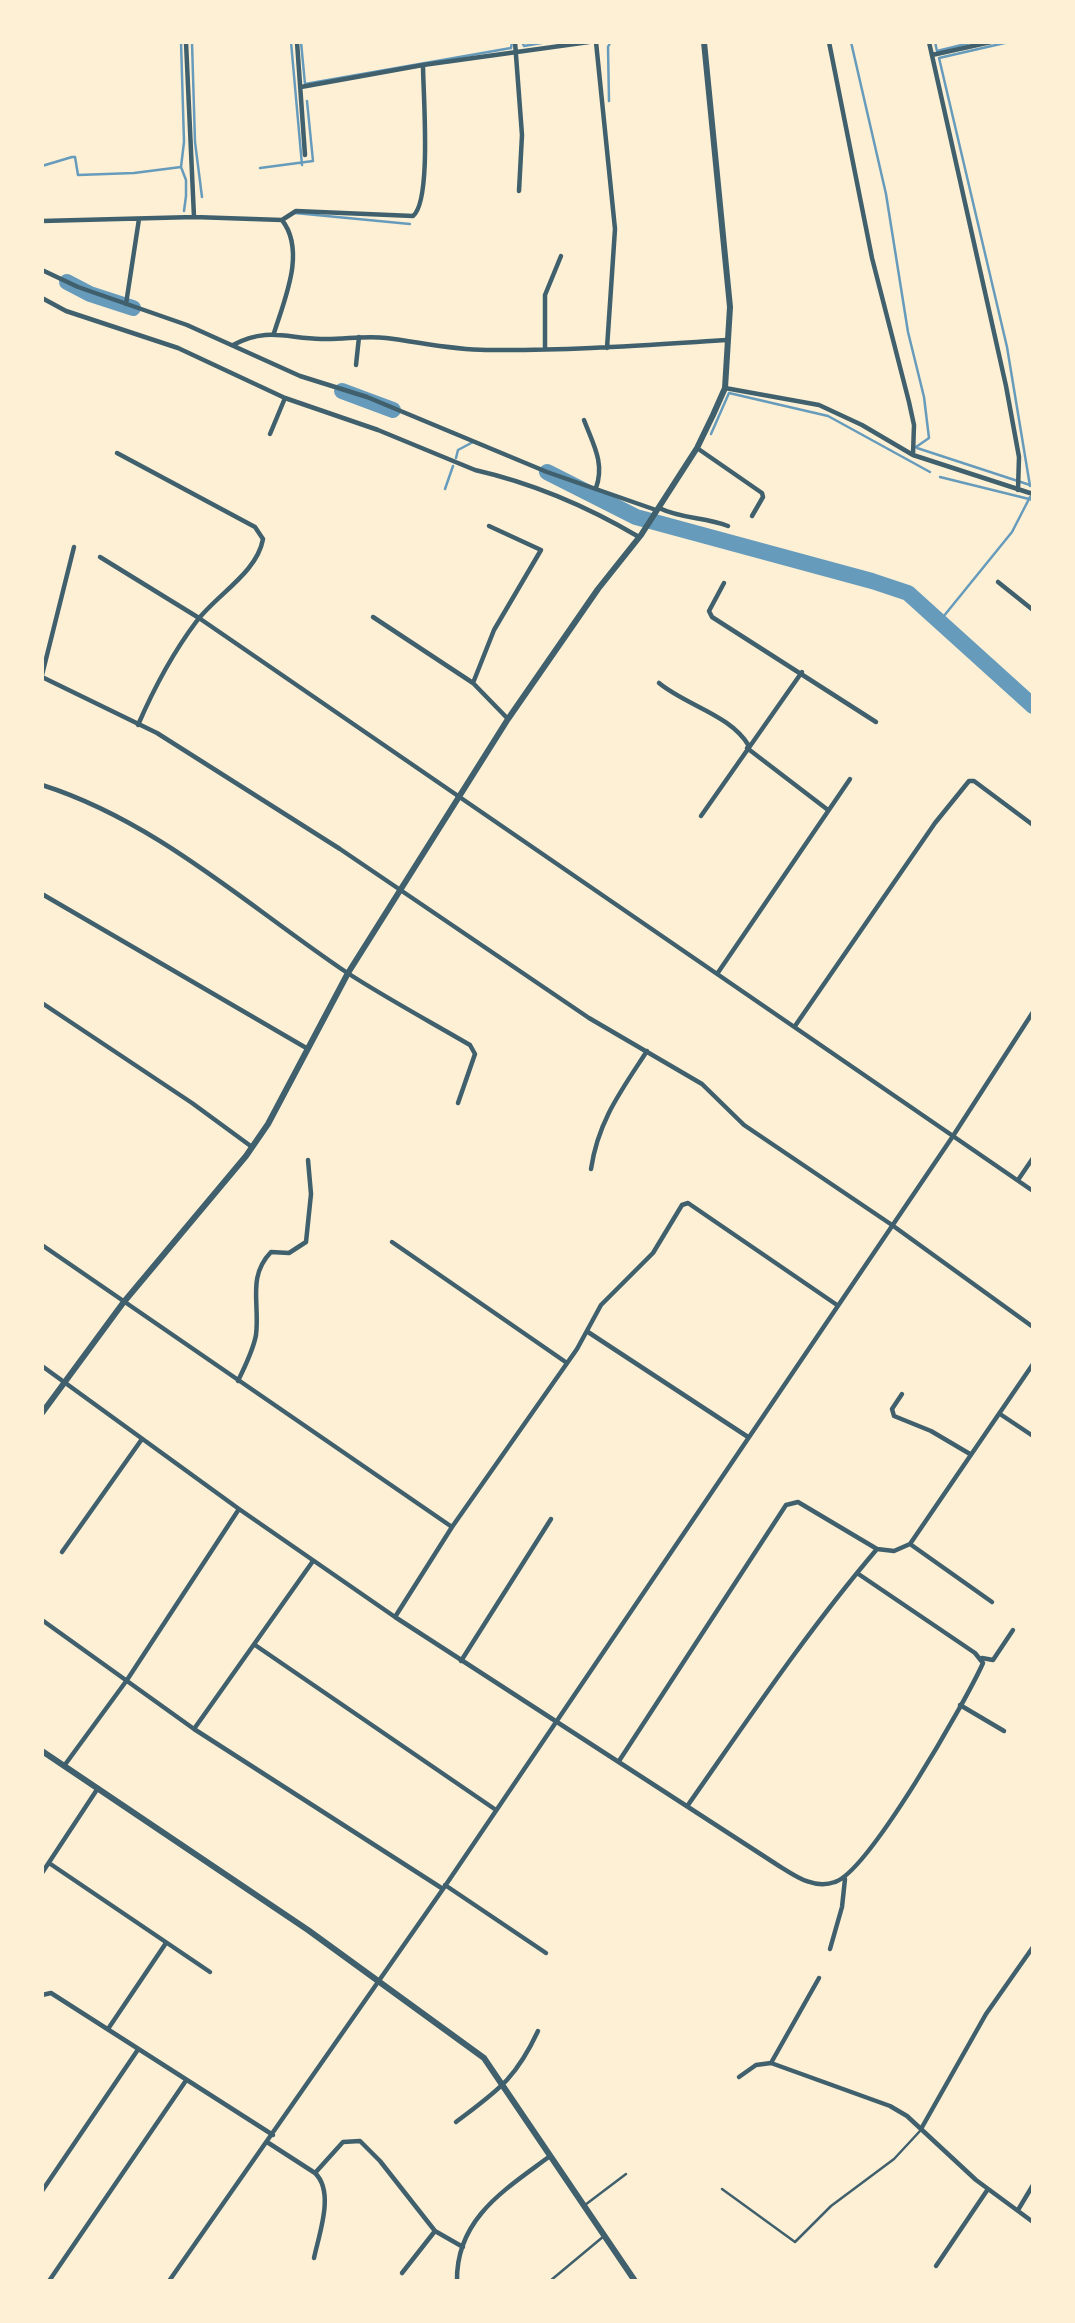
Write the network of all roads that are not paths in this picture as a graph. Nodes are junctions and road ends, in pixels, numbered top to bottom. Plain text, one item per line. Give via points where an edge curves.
1 (186, 42) edge
2 (298, 42) edge
3 (515, 42) edge
4 (589, 42) edge
5 (596, 42) edge
6 (704, 42) edge
7 (829, 42) edge
8 (929, 42) edge
9 (991, 42) edge
10 (517, 53) junction
11 (932, 55) junction
12 (423, 65) junction
13 (301, 87) junction
14 (305, 155) dead end
15 (519, 191) dead end
16 (194, 217) junction
17 (139, 219) junction
18 (282, 220) junction
19 (42, 221) edge
20 (561, 256) dead end
21 (42, 270) edge
22 (42, 298) edge
23 (126, 304) junction
24 (274, 333) junction
25 (359, 337) junction
26 (728, 340) junction
27 (232, 345) junction
28 (607, 348) junction
29 (545, 349) junction
30 (356, 365) dead end
31 (725, 388) junction
32 (285, 398) junction
33 (584, 420) dead end
34 (270, 434) dead end
35 (697, 448) junction
36 (117, 453) dead end
37 (913, 455) junction
38 (596, 488) junction
39 (1018, 490) junction
40 (1033, 494) edge
41 (657, 510) junction
42 (751, 516) dead end
43 (489, 526) dead end
44 (728, 526) dead end
45 (640, 536) junction
46 (74, 547) dead end
47 (100, 557) dead end
48 (998, 582) dead end
49 (724, 583) dead end
50 (1033, 610) edge
51 (373, 617) dead end
52 (199, 618) junction
53 (802, 672) junction
54 (42, 676) edge
55 (473, 683) junction
56 (659, 684) dead end
57 (508, 719) junction
58 (876, 722) dead end
59 (138, 725) junction
60 (748, 747) junction
61 (850, 779) dead end
62 (42, 785) edge
63 (458, 797) junction
64 (828, 810) junction
65 (701, 816) dead end
66 (1033, 825) edge
67 (400, 893) junction
68 (42, 894) edge
69 (348, 973) junction
70 (718, 974) junction
71 (42, 1003) edge
72 (1033, 1012) edge
73 (795, 1026) junction
74 (308, 1049) junction
75 (647, 1051) junction
76 (458, 1103) dead end
77 (953, 1136) junction
78 (252, 1147) junction
79 (1033, 1158) edge
80 (308, 1160) dead end
81 (591, 1169) dead end
82 (1018, 1180) junction
83 (1033, 1191) edge
84 (892, 1225) junction
85 (392, 1242) dead end
86 (42, 1245) edge
87 (123, 1303) junction
88 (837, 1305) junction
89 (1033, 1327) edge
90 (587, 1332) junction
91 (567, 1363) junction
92 (1033, 1364) edge
93 (42, 1366) edge
94 (65, 1381) junction
95 (238, 1381) junction
96 (902, 1394) dead end
97 (42, 1413) edge
98 (1000, 1414) junction
99 (1033, 1436) edge
100 (748, 1437) junction
101 (142, 1439) junction
102 (970, 1454) junction
103 (239, 1510) junction
104 (551, 1519) dead end
105 (452, 1527) junction
106 (910, 1544) junction
107 (877, 1549) junction
108 (62, 1552) dead end
109 (313, 1560) junction
110 (857, 1573) junction
111 (992, 1602) dead end
112 (395, 1617) junction
113 (42, 1620) edge
114 (1013, 1630) dead end
115 (255, 1645) junction
116 (981, 1657) junction
117 (461, 1661) junction
118 (127, 1680) junction
119 (960, 1705) junction
120 (557, 1720) junction
121 (194, 1729) junction
122 (1004, 1731) dead end
123 (42, 1751) edge
124 (619, 1761) junction
125 (64, 1766) junction
126 (98, 1788) junction
127 (688, 1805) junction
128 (496, 1810) junction
129 (49, 1863) junction
130 (42, 1873) edge
131 (845, 1878) junction
132 (444, 1887) junction
133 (166, 1943) junction
134 (1033, 1947) edge
135 (830, 1949) dead end
136 (546, 1953) dead end
137 (210, 1972) dead end
138 (819, 1978) dead end
139 (379, 1981) junction
140 (42, 1995) edge
141 (108, 2029) junction
142 (538, 2031) dead end
143 (137, 2051) junction
144 (771, 2063) junction
145 (739, 2077) dead end
146 (185, 2082) junction
147 (505, 2085) junction
148 (456, 2122) dead end
149 (921, 2129) junction
150 (273, 2135) junction
151 (267, 2142) junction
152 (552, 2155) junction
153 (315, 2173) junction
154 (626, 2175) dead end
155 (1033, 2185) edge
156 (722, 2189) dead end
157 (988, 2189) junction
158 (42, 2191) edge
159 (584, 2205) junction
160 (1018, 2210) junction
161 (1033, 2221) edge
162 (435, 2231) junction
163 (604, 2235) junction
164 (464, 2247) junction
165 (314, 2258) dead end
166 (936, 2266) dead end
167 (402, 2273) dead end
168 (49, 2281) edge
169 (169, 2281) edge
170 (457, 2281) edge
171 (550, 2281) edge
172 (635, 2281) edge

1 - 16 street
2 - 13 street
3 - 10 street
4 - 10 street
5 - 28 street via 615,229
6 - 26 street via 729,288
7 - 37 street via 872,258 914,425
8 - 11 street
9 - 11 street
10 - 12 street
10 - 15 street via 522,135
11 - 39 street via 1006,386 1019,457
12 - 13 street
12 - 18 street via 424,190 417,214 296,211
13 - 14 street
16 - 17 street
16 - 18 street
17 - 19 street
17 - 23 street
18 - 24 street via 292,233 293,260
20 - 29 street via 545,295
21 - 23 street
22 - 32 street via 178,348
23 - 27 street
24 - 25 street via 324,339
24 - 27 street
25 - 29 street via 483,350
25 - 30 street
26 - 28 street
26 - 31 street
27 - 38 street via 300,376 367,397
28 - 29 street
31 - 35 street
31 - 37 street via 819,405
32 - 34 street
32 - 45 street via 602,515
33 - 38 street via 600,461
35 - 41 street
35 - 42 street via 762,493
36 - 52 street via 261,533 257,556
37 - 39 street
38 - 41 street
39 - 40 street
41 - 44 street
41 - 45 street
43 - 55 street via 541,550 494,631
45 - 57 street
46 - 54 street
47 - 52 street
48 - 50 street
49 - 53 street via 709,611 712,617
51 - 55 street
52 - 59 street via 159,678
52 - 63 street
53 - 58 street
53 - 60 street
54 - 59 street
55 - 57 street
56 - 60 street via 736,728
57 - 63 street
59 - 67 street via 158,733 328,842
60 - 64 street
60 - 65 street
61 - 64 street
62 - 69 street via 179,853
63 - 67 street
63 - 70 street
64 - 70 street
66 - 73 street via 969,781
67 - 69 street
67 - 75 street
68 - 74 street
69 - 74 street
69 - 76 street via 470,1045 475,1054
70 - 73 street
71 - 78 street
72 - 77 street
73 - 77 street
74 - 78 street via 284,1099
75 - 81 street via 601,1126
75 - 84 street via 702,1084 744,1125
77 - 82 street
77 - 84 street
78 - 87 street
79 - 82 street
80 - 95 street via 311,1194 306,1242 294,1251 268,1255 255,1278 254,1344
82 - 83 street
84 - 88 street
84 - 89 street
85 - 91 street
86 - 87 street
87 - 94 street
87 - 95 street
88 - 90 street via 685,1203 653,1253 601,1305
88 - 100 street
90 - 91 street
90 - 100 street
91 - 105 street
92 - 98 street
93 - 94 street
94 - 97 street
94 - 101 street
95 - 105 street
96 - 102 street via 892,1409 894,1416
98 - 99 street
98 - 102 street
100 - 120 street
101 - 103 street
101 - 108 street
102 - 106 street
103 - 109 street
103 - 118 street
104 - 117 street
105 - 112 street
106 - 107 street via 894,1551
106 - 111 street
107 - 110 street
107 - 124 street via 798,1502 786,1505
109 - 112 street
109 - 115 street
110 - 116 street
110 - 127 street via 808,1634
112 - 117 street
113 - 118 street
114 - 116 street via 993,1660
115 - 121 street
115 - 128 street
116 - 119 street via 983,1662
117 - 120 street
118 - 121 street
118 - 125 street
119 - 122 street
119 - 131 street via 889,1822
120 - 124 street
120 - 128 street
121 - 132 street
123 - 125 street
124 - 127 street
125 - 126 street
126 - 129 street
126 - 139 street
127 - 131 street via 803,1880 826,1885
128 - 132 street
129 - 130 street
129 - 133 street
131 - 135 street
132 - 136 street
132 - 139 street
133 - 137 street
133 - 141 street
134 - 149 street via 986,2014
138 - 144 street
139 - 147 street via 484,2058
139 - 150 street
140 - 141 street via 51,1993
141 - 143 street
142 - 147 street via 519,2069
143 - 146 street
143 - 158 street
144 - 145 street via 756,2065
144 - 149 street via 885,2104
146 - 150 street
146 - 168 street
147 - 148 street
147 - 152 street
149 - 156 lane via 894,2159 831,2206 795,2242
149 - 157 street
150 - 151 street
151 - 153 street
151 - 169 street
152 - 159 street
152 - 164 street via 486,2204
153 - 162 street via 343,2142 360,2141
153 - 165 street via 324,2189
154 - 159 lane
155 - 160 street
157 - 160 street
157 - 166 street
159 - 163 street
160 - 161 street
162 - 164 street
162 - 167 street
163 - 171 lane
163 - 172 street
164 - 170 street

